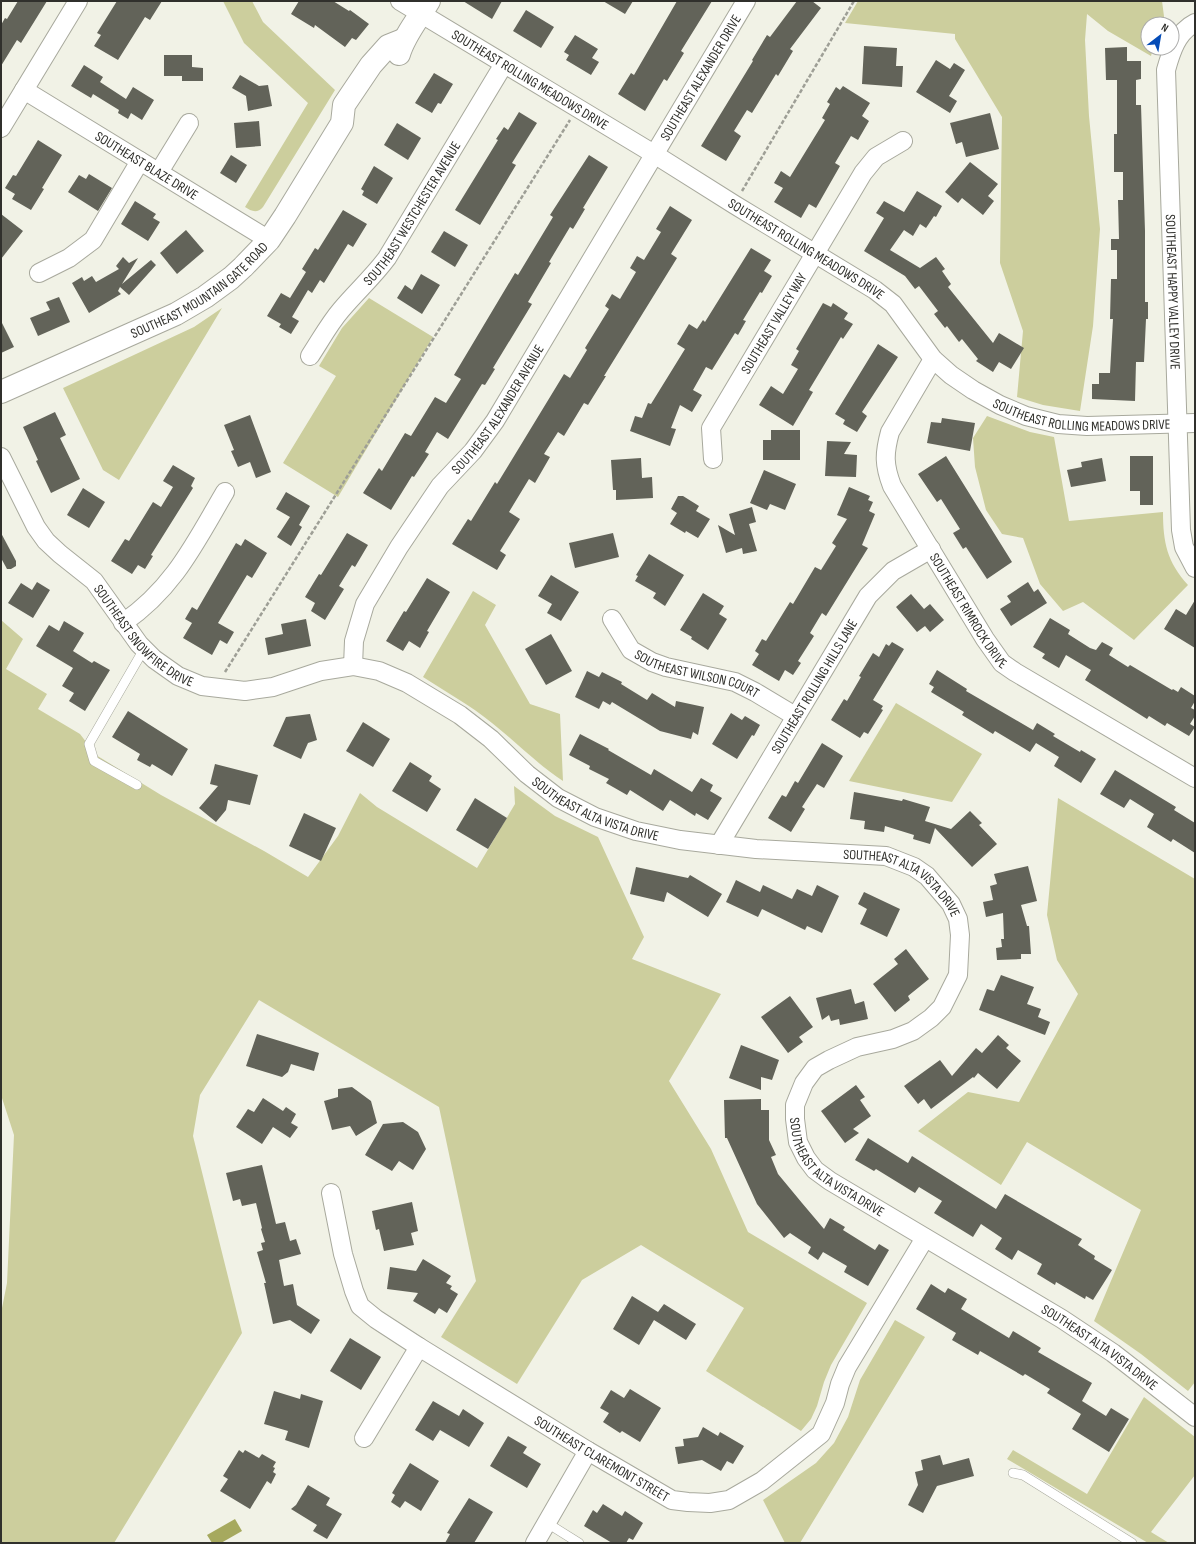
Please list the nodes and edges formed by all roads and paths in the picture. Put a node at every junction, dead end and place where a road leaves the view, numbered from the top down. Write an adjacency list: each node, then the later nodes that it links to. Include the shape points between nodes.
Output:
1 (78, 1): 8 (street)
2 (400, 1): 5 (street, SOUTHEAST ROLLING MEADOWS DRIVE)
3 (746, 1): 13 (street, SOUTHEAST ALEXANDER DRIVE)
4 (854, 1): 16 (path)
5 (425, 8): 7 (street, SOUTHEAST ROLLING MEADOWS DRIVE); 17 (street, SOUTHEAST MOUNTAIN GATE ROAD, via 403,40 388,46 371,65 344,105 342,123)
6 (1195, 23): 23 (street, SOUTHEAST HAPPY VALLEY DRIVE, via 1180,36 1171,51 1166,70)
7 (504, 64): 9 (street, SOUTHEAST ROLLING MEADOWS DRIVE); 20 (street, SOUTHEAST WESTCHESTER AVENUE, via 387,258 342,309)
8 (24, 90): 11 (street); 14 (street, SOUTHEAST BLAZE DRIVE)
9 (578, 108): 13 (street, SOUTHEAST ROLLING MEADOWS DRIVE); 33 (path)
10 (189, 123): 15 (street)
11 (1, 128)
12 (902, 141): 18 (street, SOUTHEAST VALLEY WAY, via 876,157 863,173)
13 (654, 154): 16 (street, SOUTHEAST ROLLING MEADOWS DRIVE); 32 (street, SOUTHEAST ALEXANDER AVENUE, via 495,421 473,451 440,486 365,604 354,641)
14 (140, 161): 15 (street, SOUTHEAST BLAZE DRIVE); 19 (street, via 93,240 68,258)
15 (159, 172): 17 (street, SOUTHEAST BLAZE DRIVE)
16 (735, 205): 18 (street, SOUTHEAST ROLLING MEADOWS DRIVE)
17 (269, 240): 22 (street, SOUTHEAST MOUNTAIN GATE ROAD, via 231,278 176,314)
18 (814, 253): 21 (street, SOUTHEAST ROLLING MEADOWS DRIVE, via 893,304); 25 (street, SOUTHEAST VALLEY WAY, via 711,428)
19 (39, 273)
20 (310, 356)
21 (933, 359): 23 (street, SOUTHEAST ROLLING MEADOWS DRIVE, via 973,390 1026,416 1058,424 1088,426); 27 (street, SOUTHEAST RIMROCK DRIVE, via 890,432 885,457 892,486)
22 (1, 392)
23 (1186, 424): 28 (street, SOUTHEAST HAPPY VALLEY DRIVE, via 1181,530 1184,547)
24 (1, 457): 30 (street, SOUTHEAST SNOWFIRE DRIVE, via 36,527 60,554 94,581)
25 (713, 459)
26 (225, 492): 30 (street, via 171,580 140,611)
27 (931, 549): 34 (street, SOUTHEAST ROLLING HILLS LANE, via 893,571 868,596); 35 (street, SOUTHEAST RIMROCK DRIVE, via 1002,663)
28 (1195, 568)
29 (612, 619): 34 (street, SOUTHEAST WILSON COURT, via 631,650 652,662 735,682)
30 (123, 623): 31 (street, SOUTHEAST SNOWFIRE DRIVE)
31 (144, 649): 33 (street, SOUTHEAST SNOWFIRE DRIVE, via 178,676 202,686); 36 (lane, via 89,744 94,761)
32 (353, 666): 33 (street, SOUTHEAST SNOWFIRE DRIVE, via 321,671 273,687 245,691); 37 (street, SOUTHEAST ALTA VISTA DRIVE, via 379,671 407,683 460,716 491,738 527,774 558,798 589,814 636,831)
33 (215, 688)
34 (795, 716): 37 (street, SOUTHEAST ROLLING HILLS LANE)
35 (1195, 778)
36 (137, 784)
37 (719, 845): 39 (street, SOUTHEAST ALTA VISTA DRIVE, via 886,856 914,867 928,876 951,904 958,919 960,935 958,975 942,1007 913,1031 893,1039 856,1047 816,1068 804,1083 795,1105 798,1142 815,1170 830,1182)
38 (331, 1193): 40 (street, SOUTHEAST CLAREMONT STREET, via 344,1254 360,1306)
39 (925, 1238): 41 (street, SOUTHEAST ALTA VISTA DRIVE, via 1113,1353); 43 (street, SOUTHEAST CLAREMONT STREET, via 847,1367 821,1434 762,1481 729,1500 710,1503 672,1500)
40 (419, 1347): 42 (street); 43 (street, SOUTHEAST CLAREMONT STREET)
41 (1195, 1417)
42 (364, 1438)
43 (588, 1451): 45 (street)
44 (1013, 1473): 48 (lane, via 1023,1475)
45 (547, 1524): 46 (street); 47 (lane)
46 (535, 1543)
47 (579, 1543)
48 (1132, 1543)

